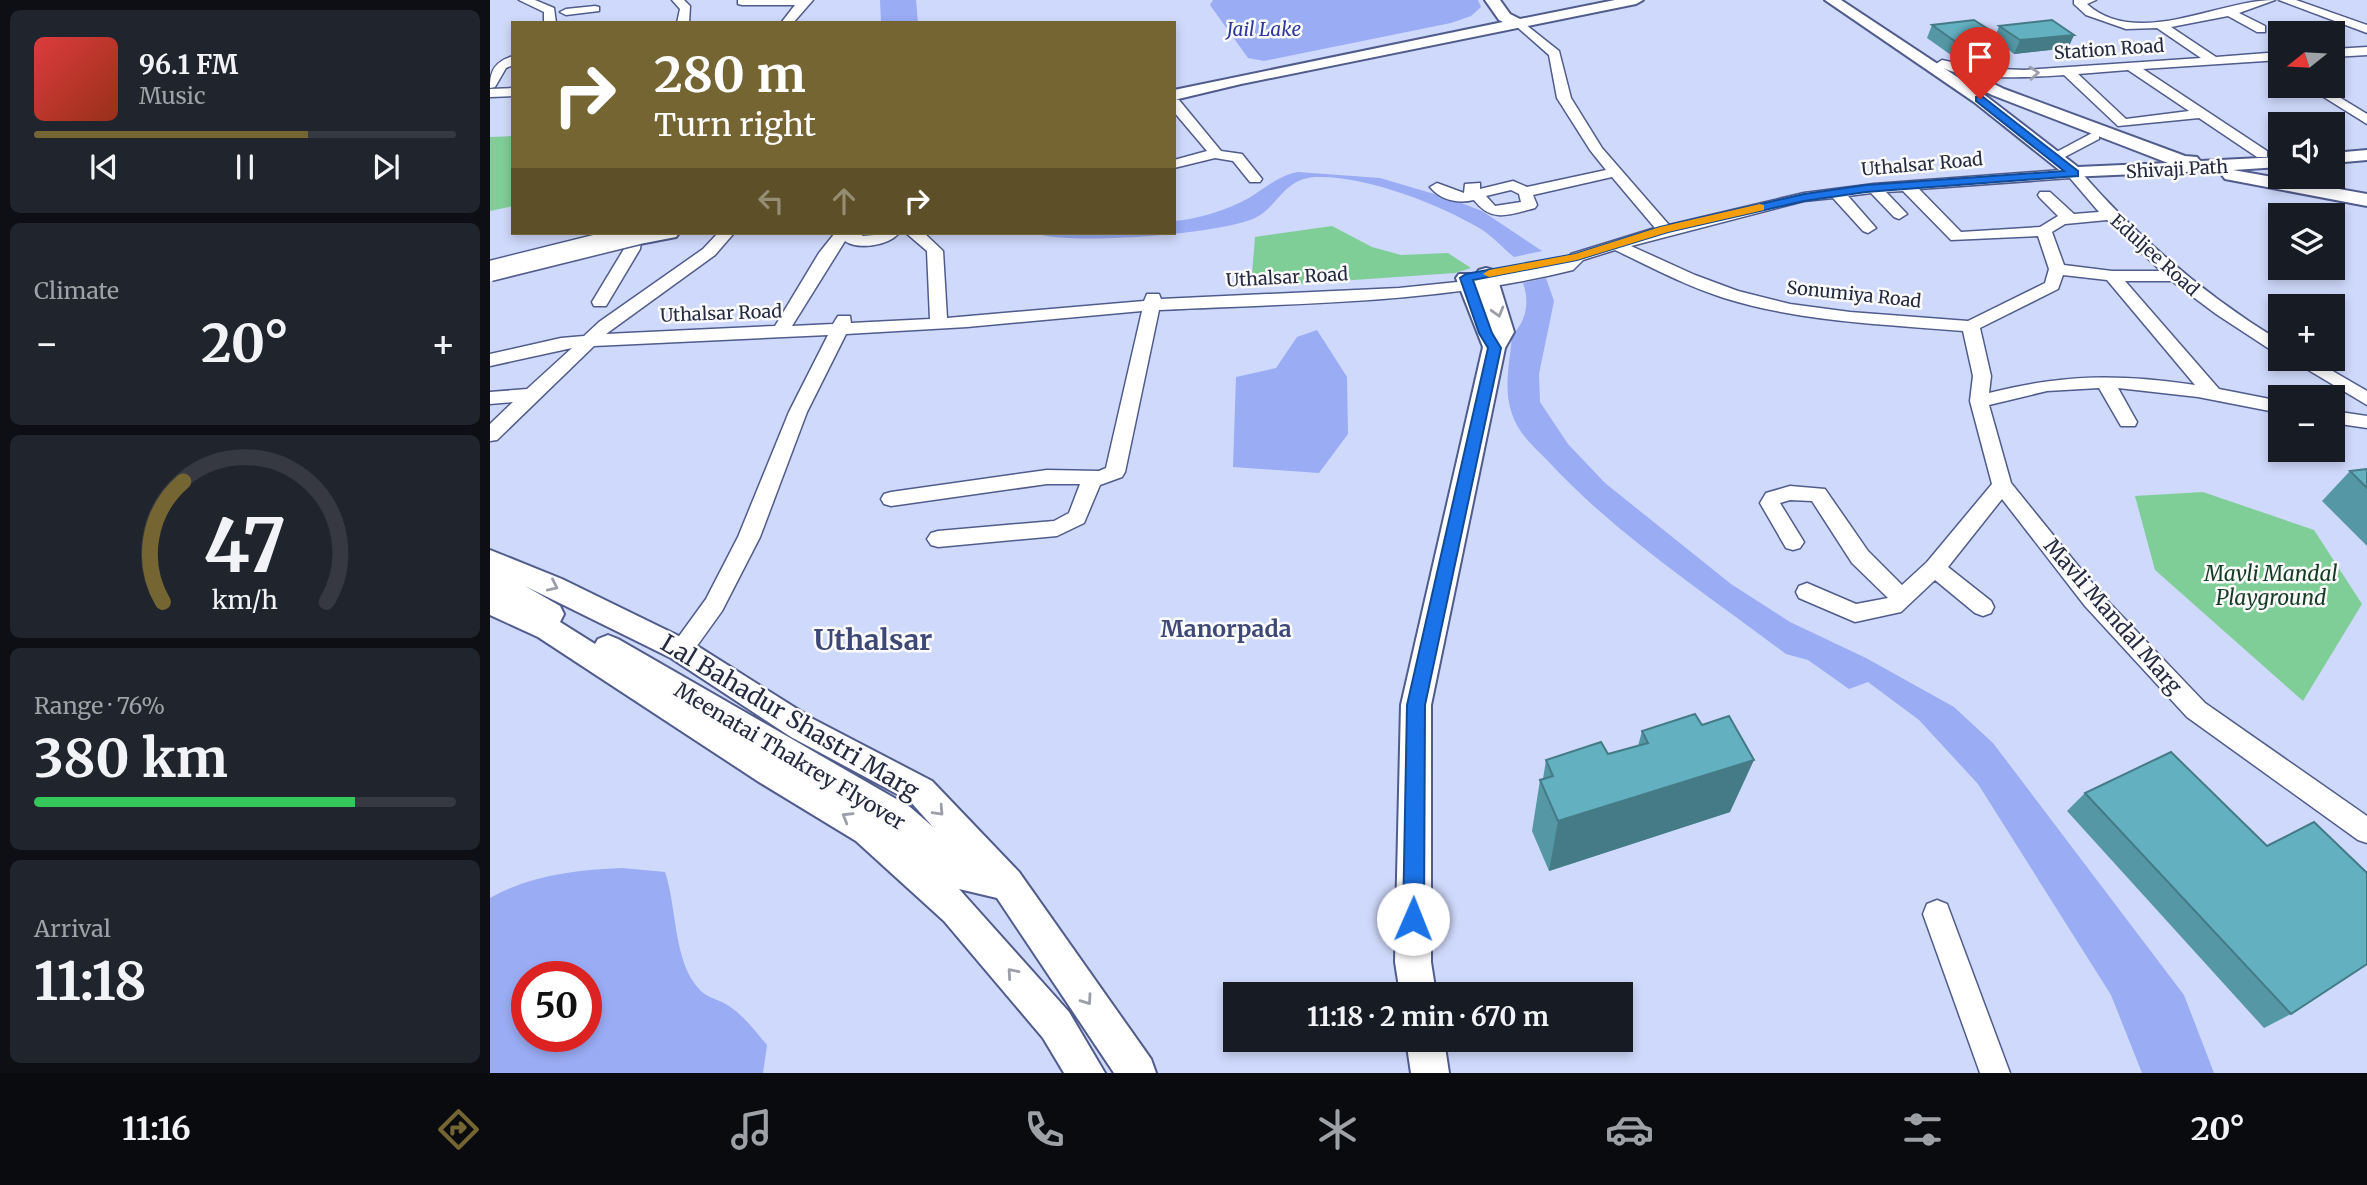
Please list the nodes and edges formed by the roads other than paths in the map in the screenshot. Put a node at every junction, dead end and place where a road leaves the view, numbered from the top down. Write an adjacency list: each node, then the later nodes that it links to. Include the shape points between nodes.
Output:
1 (525, 0): 20 (street, via 550,10)
2 (678, 0): 21 (street, via 686,8)
3 (1492, 0): 18 (main road)
4 (1507, 0): 19 (main road)
5 (1599, 0): 19 (main road)
6 (1636, 0): 19 (main road)
7 (1832, 0): 42 (main road)
8 (1847, 0): 32 (main road)
9 (2090, 0): 23 (street, via 2078,2 2090,13 2130,27)
10 (2269, 0): 17 (street)
11 (2285, 0): 14 (street)
12 (806, 1): 13 (street); 22 (street)
13 (742, 2)
14 (2301, 3): 25 (street)
15 (595, 9): 16 (street)
16 (566, 12)
17 (2229, 12): 23 (street); 24 (street)
18 (1504, 17): 19 (main road); 31 (main road)
19 (1521, 19): 40 (main road); 60 (street, via 1555,54 1564,99)
20 (550, 21)
21 (683, 21)
22 (789, 21)
23 (2160, 25): 30 (street)
24 (2260, 29)
25 (2367, 29)
26 (2367, 51): 27 (street)
27 (2345, 52)
28 (509, 55): 35 (street)
29 (2266, 57): 30 (street, Station Road)
30 (2211, 59): 33 (street, Station Road)
31 (1281, 61): 36 (main road); 37 (main road)
32 (1942, 64): 34 (street, Station Road, one-way to 34, via 1978,72); 50 (main road, via 1998,92)
33 (2128, 65): 34 (street, Station Road); 44 (street)
34 (2066, 70): 46 (street)
35 (492, 77)
36 (1176, 82)
37 (1176, 88)
38 (490, 93): 39 (street)
39 (511, 93)
40 (1176, 95)
41 (2331, 98): 45 (street)
42 (1980, 99): 47 (main road); 55 (main road)
43 (1176, 105): 52 (street)
44 (2202, 114): 46 (street); 53 (street)
45 (2367, 120)
46 (2123, 123): 50 (street)
47 (2094, 136): 55 (street); 59 (main road, via 2144,155)
48 (2367, 146): 49 (main road)
49 (2345, 148)
50 (2151, 150): 59 (main road)
51 (2268, 153): 53 (main road)
52 (1213, 154): 58 (street); 62 (street, via 1237,157)
53 (2262, 154): 59 (main road)
54 (2367, 155): 56 (main road)
55 (2054, 157): 61 (main road)
56 (2345, 157)
57 (2268, 162): 59 (main road, Shivaji Path)
58 (1176, 163)
59 (2190, 165): 61 (main road, Shivaji Path); 70 (main road)
60 (1615, 172): 65 (street); 75 (street)
61 (2074, 173): 63 (street, Uthalsar Road); 72 (street, Eduljee Road)
62 (1255, 179)
63 (1907, 186): 66 (street, Uthalsar Road); 76 (street, via 1957,237)
64 (1437, 187): 65 (street, via 1464,198 1474,195 1467,185 1514,180)
65 (1549, 187): 67 (street)
66 (1874, 188): 68 (street, Uthalsar Road); 71 (street)
67 (1525, 192)
68 (1837, 193): 74 (street); 75 (street, Uthalsar Road)
69 (2045, 195): 73 (street)
70 (2367, 200)
71 (1899, 214)
72 (2111, 215): 73 (street); 87 (street, Eduljee Road)
73 (2069, 218): 76 (street)
74 (1868, 228)
75 (1665, 230): 83 (street, Uthalsar Road)
76 (2044, 231): 84 (street)
77 (629, 235): 85 (main road)
78 (633, 235): 90 (street, via 632,249)
79 (724, 235): 93 (street, via 709,252)
80 (848, 235): 81 (street, via 856,241); 94 (street, via 827,253)
81 (888, 235)
82 (916, 235): 91 (street, via 934,249 937,259)
83 (1619, 246): 88 (street, Uthalsar Road, via 1577,257 1567,267); 95 (street, Sonumiya Road, via 1735,296 1810,312)
84 (2057, 269): 86 (street); 95 (street, via 2052,286)
85 (490, 272)
86 (2112, 276): 87 (street); 103 (street)
87 (2173, 276): 96 (street, Eduljee Road)
88 (1478, 280): 89 (street, Uthalsar Road); 131 (main road, via 1494,348 1416,705)
89 (1152, 301): 91 (street, Uthalsar Road); 113 (street, via 1115,472)
90 (600, 302)
91 (939, 319): 92 (street, Uthalsar Road)
92 (842, 325): 94 (street, Uthalsar Road); 125 (street, via 798,412 748,537 714,605)
93 (606, 326): 94 (street); 97 (street); 98 (street)
94 (784, 326): 97 (street, Uthalsar Road)
95 (1971, 326): 107 (street, Mavli Mandal Marg, via 1982,376)
96 (2268, 341)
97 (591, 342): 98 (street, Uthalsar Road); 104 (street)
98 (531, 345): 99 (street); 100 (street, Uthalsar Road)
99 (490, 352)
100 (490, 360)
101 (2319, 371): 106 (street)
102 (2106, 384): 103 (street); 107 (street, via 2059,384); 110 (street)
103 (2213, 394): 108 (street)
104 (534, 395): 105 (street); 112 (street)
105 (490, 398)
106 (2367, 399)
107 (1979, 401): 114 (street, Mavli Mandal Marg)
108 (2268, 405)
109 (2345, 419): 111 (street)
110 (2128, 422)
111 (2367, 422)
112 (490, 435)
113 (1093, 477): 115 (street, via 1047,477); 116 (street, via 1077,518 1067,525)
114 (2002, 485): 119 (street); 126 (street, Mavli Mandal Marg, via 2093,600 2196,710)
115 (891, 499)
116 (938, 539)
117 (1793, 542): 122 (street, via 1770,503 1790,493 1818,494 1860,557)
118 (490, 560): 125 (main road, Lal Bahadur Shastri Marg, one-way to 125)
119 (1935, 568): 122 (street); 124 (street)
120 (490, 579): 127 (main road, Meenatai Thakrey Flyover, via 898,818)
121 (1807, 592): 122 (street, via 1855,613 1893,606)
122 (1902, 597)
123 (490, 603): 130 (main road, one-way to 123, via 868,830 548,629)
124 (1983, 607)
125 (681, 650): 128 (main road, Lal Bahadur Shastri Marg, one-way to 128, via 802,728 920,791)
126 (2367, 831)
127 (963, 874): 128 (main road, Meenatai Thakrey Flyover); 130 (main road)
128 (1007, 884): 134 (main road, Lal Bahadur Shastri Marg, one-way to 134)
129 (1937, 914): 136 (street)
130 (970, 925): 133 (main road, one-way to 130, via 1056,1025)
131 (1416, 982)
132 (1427, 1052): 135 (main road)
133 (1086, 1073)
134 (1137, 1073)
135 (1430, 1073)
136 (1995, 1073)

